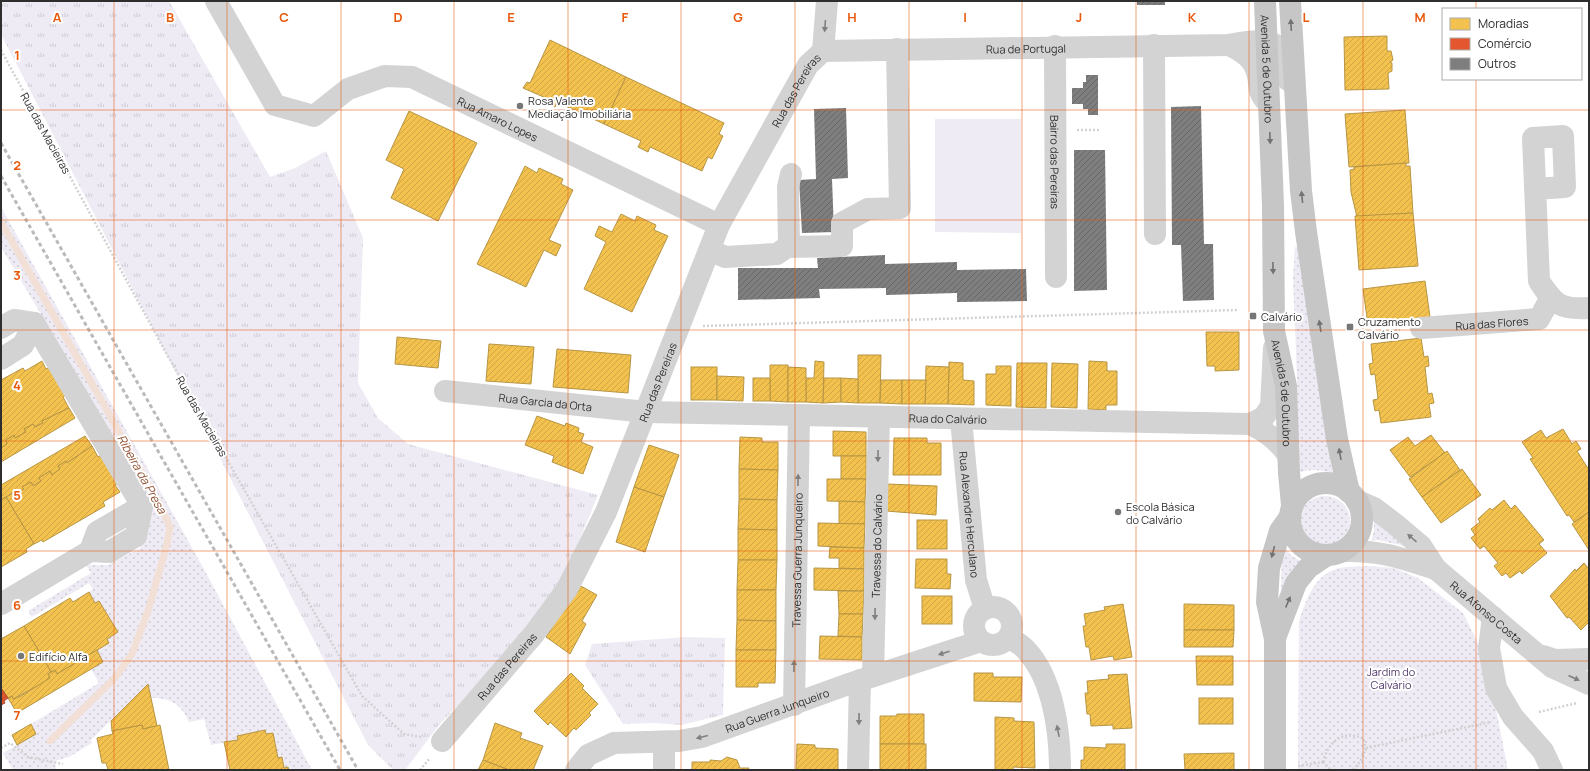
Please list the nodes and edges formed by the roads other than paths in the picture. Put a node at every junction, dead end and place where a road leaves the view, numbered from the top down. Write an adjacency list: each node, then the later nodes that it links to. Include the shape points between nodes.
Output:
1 (216, 1): 15 (street, Rua Amaro Lopes, via 275,105 314,116 348,89 385,76 412,77)
2 (827, 1): 10 (street, Rua das Pereiras, one-way to 10)
3 (1290, 1): 12 (main road, one-way to 3)
4 (1265, 4): 5 (main road, Avenida 5 de Outubro); 7 (street, via 1259,20 1249,32)
5 (1266, 42): 7 (street, Rua de Portugal); 11 (main road, Avenida 5 de Outubro); 12 (street, via 1278,46 1285,55 1289,109)
6 (1154, 45): 7 (street, Rua de Portugal); 8 (street, Rua de Portugal); 17 (street)
7 (1229, 45): 11 (street, Rua de Portugal, via 1242,50 1253,62 1260,94)
8 (1055, 46): 9 (street, Rua de Portugal); 21 (street, Bairro das Pereiras)
9 (897, 50): 10 (street, Rua de Portugal); 19 (street, via 900,208 868,209 842,223 842,246)
10 (823, 51): 15 (street, Rua das Pereiras, via 808,65)
11 (1268, 104): 18 (main road, Avenida 5 de Outubro, one-way to 18)
12 (1297, 120): 16 (main road, one-way to 12)
13 (791, 174): 19 (street, via 788,187)
14 (1535, 189): 22 (street, via 1539,280)
15 (719, 225): 20 (street, Rua das Pereiras)
16 (1306, 232): 18 (main road); 36 (main road, one-way to 16, via 1337,439)
17 (1155, 234)
18 (1273, 234): 27 (main road, Avenida 5 de Outubro, one-way to 27)
19 (789, 246): 20 (street, via 777,254 725,257)
20 (710, 250): 30 (street, Rua das Pereiras)
21 (1056, 277)
22 (1550, 299): 23 (street, via 1570,309); 26 (street, Rua das Flores, via 1538,319)
23 (1589, 308)
24 (34, 323): 25 (street, via 14,320); 28 (street, via 23,345); 40 (street, via 142,506 97,532 90,551)
25 (1, 328)
26 (1421, 328)
27 (1274, 331): 34 (street, via 1271,406 1264,417); 35 (main road, Avenida 5 de Outubro, via 1286,386)
28 (1, 359)
29 (445, 391): 30 (street, Rua Garcia da Orta)
30 (646, 412): 31 (street, Rua do Calvário); 51 (street, Rua das Pereiras, via 599,528 567,589 534,634)
31 (799, 416): 32 (street, Rua do Calvário); 50 (street, Travessa Guerra Junqueiro, one-way to 31)
32 (879, 417): 33 (street, Rua do Calvário); 48 (street, Travessa do Calvário, one-way to 48)
33 (961, 419): 34 (street, Rua do Calvário); 41 (street, Rua Alexandre Herculano, via 976,580)
34 (1250, 424): 35 (street, Rua do Calvário, via 1278,441)
35 (1288, 455): 37 (main road, Avenida 5 de Outubro)
36 (1353, 496): 37 (main road, via 1342,487 1331,483 1319,484 1299,495); 38 (main road, via 1362,515 1361,527 1357,538 1349,547); 39 (street, Rua Afonso Costa, one-way to 36, via 1421,546 1374,508)
37 (1291, 511): 38 (main road, via 1291,529 1296,540 1304,548 1315,554); 44 (main road, one-way to 44, via 1280,531 1269,568 1267,602)
38 (1335, 553): 39 (street, Rua Afonso Costa, via 1367,550 1391,554); 44 (main road, one-way to 38, via 1296,583 1308,568)
39 (1436, 569): 42 (street, Rua Afonso Costa)
40 (1, 604)
41 (984, 609): 43 (street, via 997,608 1008,614 1012,625); 45 (street, via 974,624)
42 (1493, 617): 46 (street, Rua Afonso Costa); 58 (street, via 1489,648 1496,688 1513,717 1543,751)
43 (1009, 637): 45 (street, via 993,645); 56 (street, one-way to 43, via 1060,743 1053,708 1040,668 1026,649)
44 (1275, 639): 57 (main road)
45 (981, 641): 48 (street, Rua Guerra Junqueiro, one-way to 48)
46 (1536, 654): 47 (street, Rua Afonso Costa, via 1555,660); 49 (street, Rua Afonso Costa, one-way to 49)
47 (1589, 660)
48 (866, 678): 50 (street, Rua Guerra Junqueiro); 55 (street, Travessa do Calvário, one-way to 55)
49 (1586, 693)
50 (794, 705): 52 (street, Rua Guerra Junqueiro, one-way to 52, via 702,737)
51 (442, 741)
52 (664, 742): 53 (street, Rua Guerra Junqueiro, via 614,743 588,755); 54 (street)
53 (576, 770)
54 (664, 770)
55 (858, 770)
56 (1060, 770)
57 (1275, 770)
58 (1552, 770)

